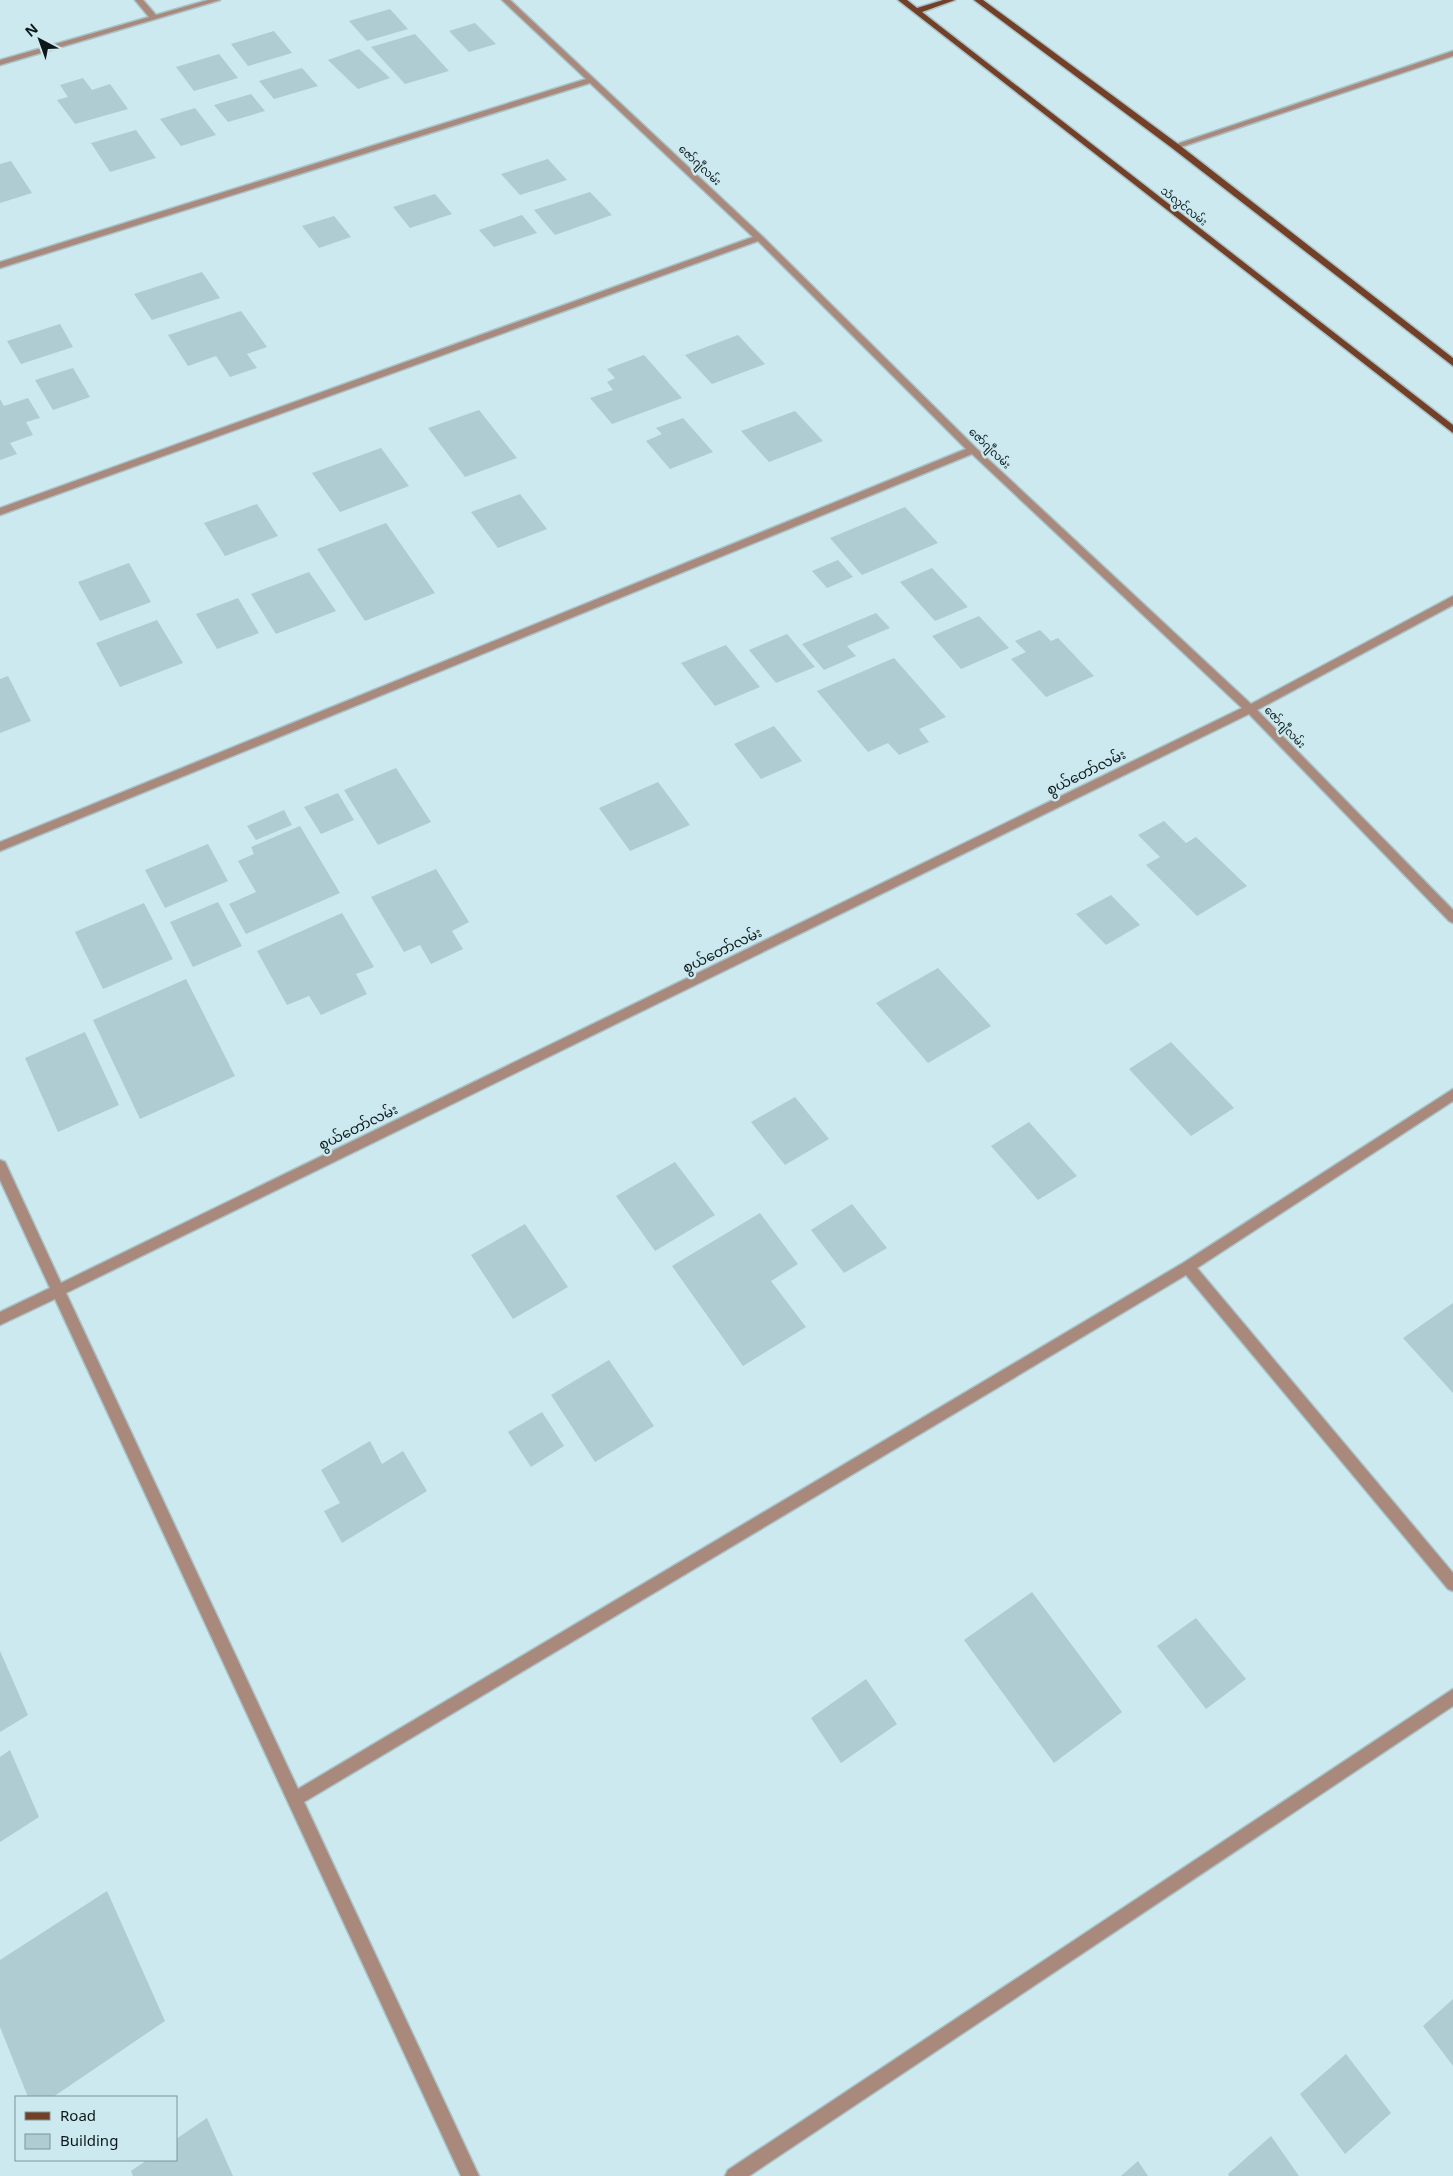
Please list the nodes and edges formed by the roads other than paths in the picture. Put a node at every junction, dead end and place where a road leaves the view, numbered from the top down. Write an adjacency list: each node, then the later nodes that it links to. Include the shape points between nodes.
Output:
1 (140, 0): 8 (street)
2 (216, 0): 8 (street)
3 (506, 0): 11 (street, ဇော်ဂျီလမ်း)
4 (902, 0): 7 (main road, သံလွင်လမ်း)
5 (951, 0): 7 (main road)
6 (978, 0): 12 (main road)
7 (916, 11): 16 (main road, သံလွင်လမ်း)
8 (154, 18): 10 (street)
9 (1453, 53): 12 (street)
10 (0, 63)
11 (592, 80): 13 (street, ဇော်ဂျီလမ်း); 14 (street)
12 (1175, 146): 15 (main road)
13 (759, 238): 17 (street, ဇော်ဂျီလမ်း); 18 (street)
14 (0, 265)
15 (1453, 363)
16 (1453, 430)
17 (973, 450): 20 (street, ဇော်ဂျီလမ်း); 21 (street)
18 (0, 512)
19 (1453, 600): 20 (street, စွယ်တော်လမ်း)
20 (1250, 709): 22 (street, ဇော်ဂျီလမ်း); 26 (street, စွယ်တော်လမ်း)
21 (0, 847)
22 (1453, 918)
23 (1453, 1094): 25 (street)
24 (0, 1166): 26 (street)
25 (1188, 1267): 28 (street); 30 (street)
26 (58, 1290): 27 (street, စွယ်တော်လမ်း); 30 (street)
27 (0, 1318)
28 (1453, 1584)
29 (1453, 1697): 32 (street)
30 (295, 1799): 31 (street)
31 (470, 2176)
32 (734, 2176)

